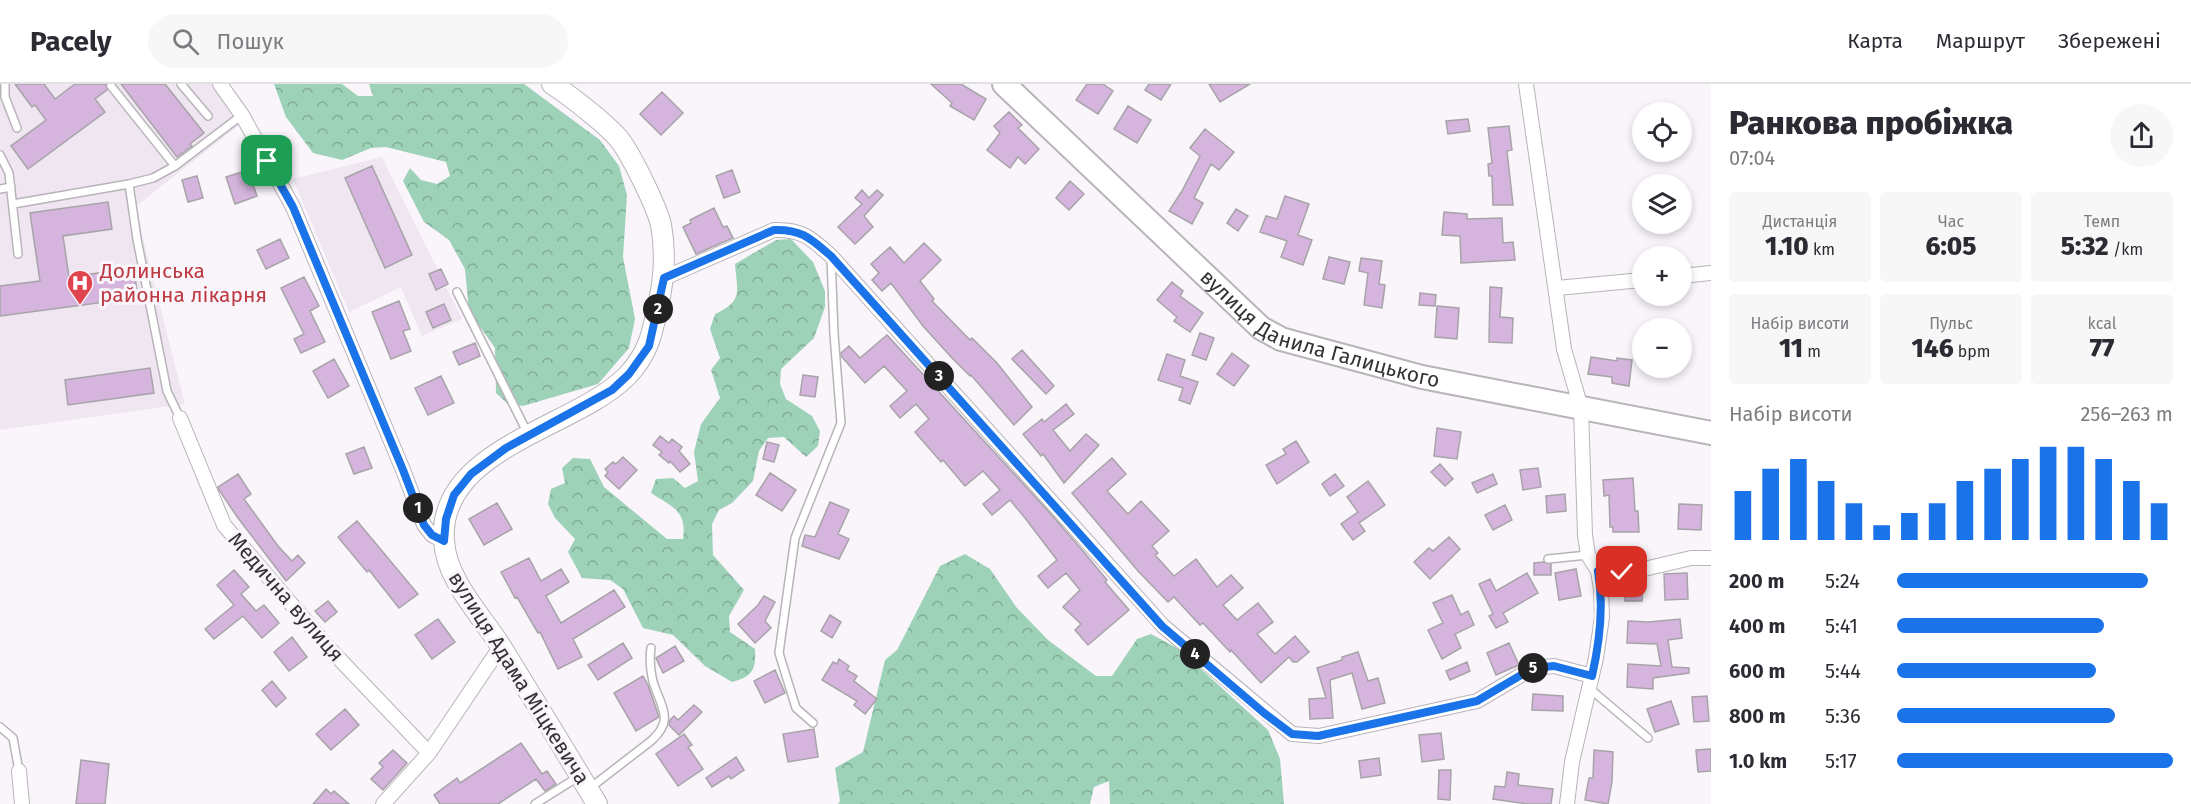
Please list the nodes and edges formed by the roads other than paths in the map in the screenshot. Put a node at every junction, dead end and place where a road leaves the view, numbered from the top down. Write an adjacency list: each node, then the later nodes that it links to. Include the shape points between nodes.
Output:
1 (5, 84): 10 (lane, via 5,97)
2 (182, 84): 9 (lane)
3 (220, 84): 8 (street)
4 (552, 84): 21 (street, вулиця Адама Міцкевича, via 621,141 661,224)
5 (1004, 84): 25 (main road, вулиця Данила Галицького, via 1260,328 1281,339 1422,377)
6 (1526, 84): 23 (street)
7 (111, 86): 12 (lane)
8 (242, 115): 12 (lane); 29 (street, via 293,207 424,525)
9 (208, 116)
10 (17, 128)
11 (0, 155): 14 (lane)
12 (175, 166): 13 (lane, via 153,178)
13 (129, 184): 16 (lane); 26 (lane, via 167,391)
14 (11, 187): 15 (lane); 16 (lane)
15 (0, 189)
16 (13, 204): 17 (lane)
17 (18, 254)
18 (831, 256): 21 (street, via 807,235 789,229 774,230); 36 (street, via 1162,626 1292,734 1318,736 1477,701 1533,668 1554,666); 37 (lane, via 841,423 795,538 779,653 796,708)
19 (1711, 273): 20 (street)
20 (1692, 275)
21 (664, 278): 28 (street, вулиця Адама Міцкевича, via 649,346 629,374 612,390)
22 (1632, 281): 23 (street)
23 (1557, 288): 25 (street, via 1564,350)
24 (457, 292): 28 (lane)
25 (1581, 408): 27 (main road, вулиця Данила Галицького); 30 (street)
26 (180, 418): 40 (street, Медична вулиця, via 224,525 327,646)
27 (1711, 433)
28 (529, 435): 29 (street, вулиця Адама Міцкевича, via 471,474 454,495)
29 (444, 541): 34 (street, вулиця Адама Міцкевича, via 450,571)
30 (1588, 555): 32 (lane); 33 (street)
31 (1711, 558): 33 (street, via 1691,558 1640,570)
32 (1548, 559)
33 (1598, 571): 36 (street, via 1602,616)
34 (501, 646): 40 (street); 42 (street, вулиця Адама Міцкевича)
35 (651, 648): 42 (lane, via 655,688 665,711 663,726 651,741)
36 (1591, 682): 39 (lane); 46 (street, via 1572,762)
37 (813, 723)
38 (0, 727): 41 (lane, via 13,738)
39 (1648, 738)
40 (429, 753): 44 (street)
41 (18, 771): 43 (street)
42 (588, 790): 45 (lane)
43 (22, 804)
44 (383, 804)
45 (535, 804)
46 (1567, 804)

